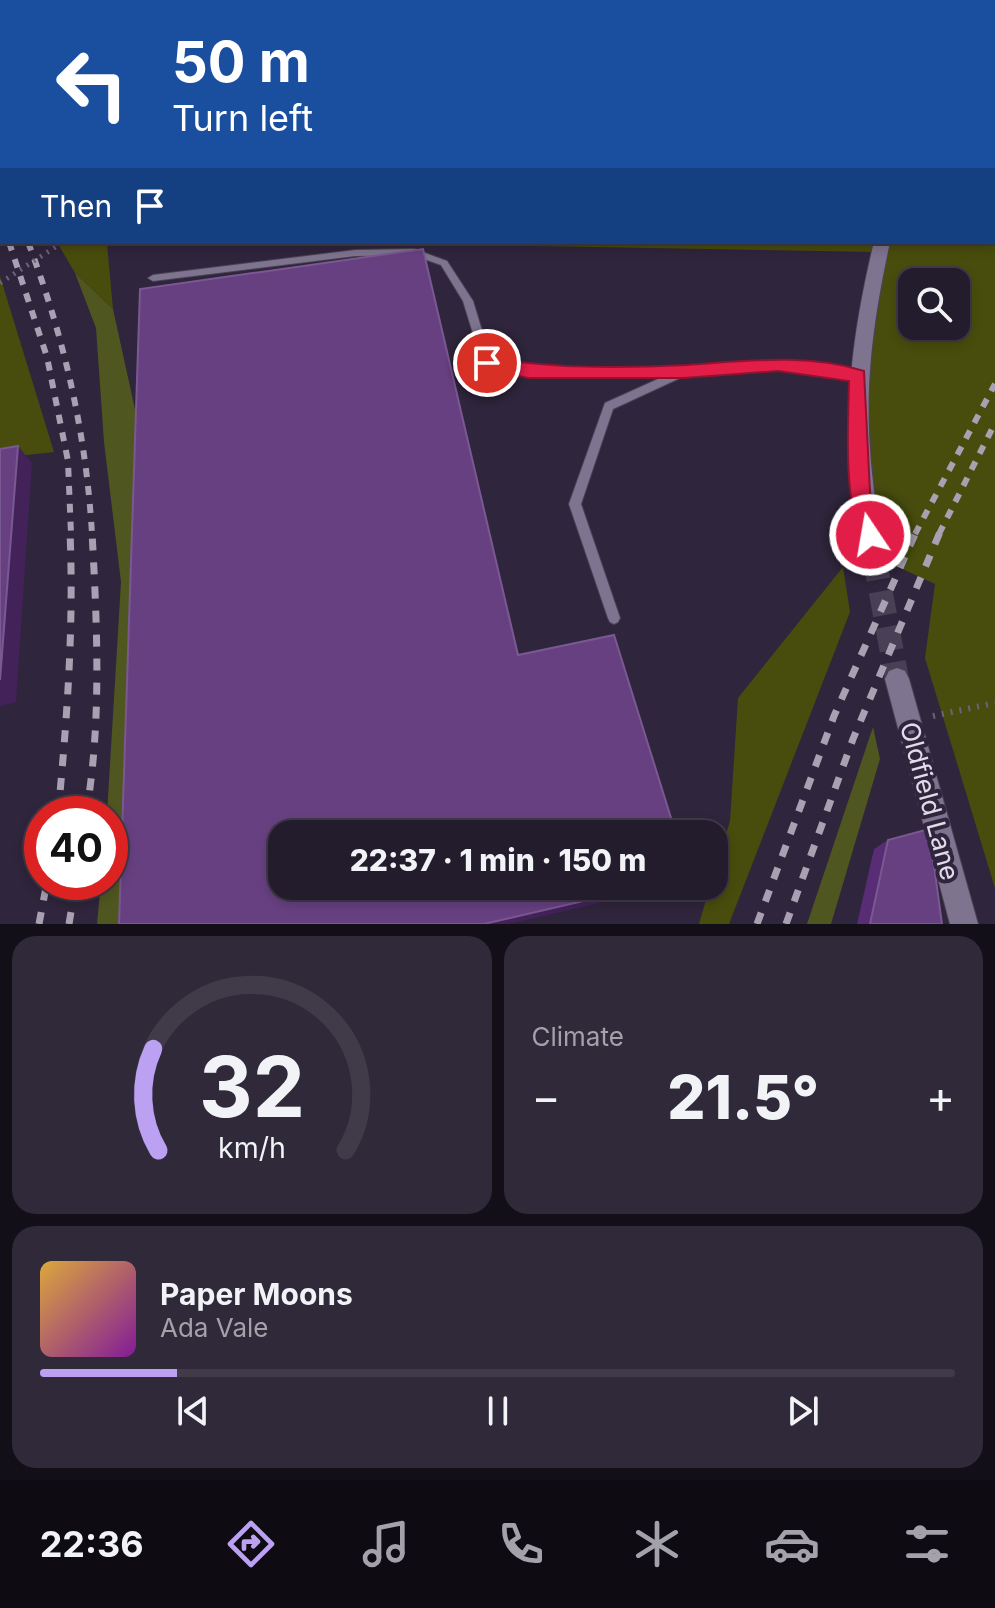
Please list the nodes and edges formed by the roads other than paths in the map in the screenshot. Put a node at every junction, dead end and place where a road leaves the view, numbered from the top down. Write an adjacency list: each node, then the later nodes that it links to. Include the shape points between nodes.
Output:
1 (882, 244): 4 (street)
2 (153, 278): 3 (lane, via 355,253 414,252 444,263 468,301 487,363 528,371)
3 (684, 371): 4 (lane, via 778,365); 6 (lane, via 609,406 575,504)
4 (858, 376): 5 (street, via 861,492)
5 (874, 556)
6 (614, 618)
7 (897, 679): 8 (street, Oldfield Lane)
8 (964, 924)

